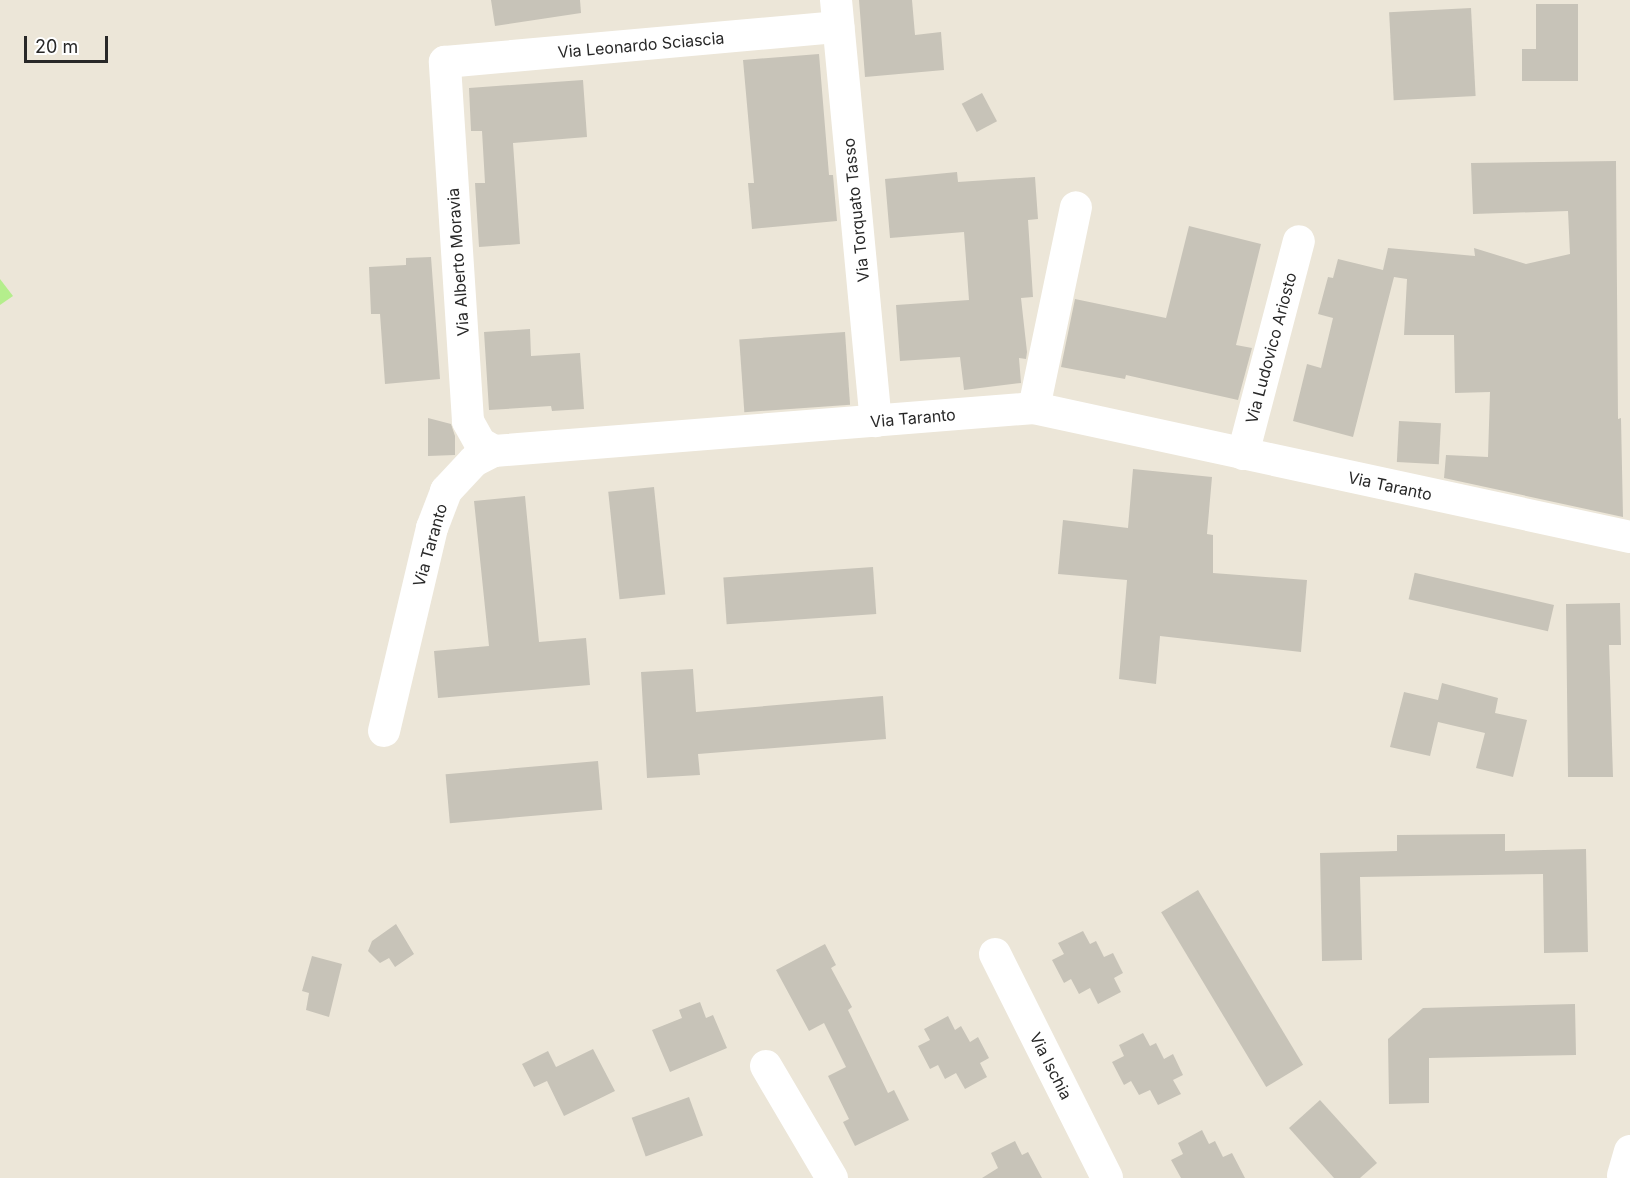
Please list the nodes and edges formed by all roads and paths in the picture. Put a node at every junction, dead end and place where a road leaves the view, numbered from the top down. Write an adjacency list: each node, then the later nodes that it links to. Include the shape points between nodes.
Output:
1 (837, 14): 2 (street, Via Leonardo Sciascia); 6 (street, Via Torquato Tasso)
2 (445, 62): 7 (street, Via Alberto Moravia, via 468,421 480,443)
3 (1076, 207): 5 (street)
4 (1299, 241): 8 (street, Via Ludovico Ariosto)
5 (1034, 408): 6 (street, Via Taranto); 8 (street, Via Taranto)
6 (876, 421): 7 (street, Via Taranto)
7 (494, 451): 10 (street, Via Taranto, via 474,461 446,491 432,528)
8 (1243, 454): 9 (street, Via Taranto)
9 (1630, 537)
10 (384, 731)
11 (995, 954): 14 (street, Via Ischia)
12 (766, 1066): 13 (street)
13 (832, 1178)
14 (1107, 1178)

